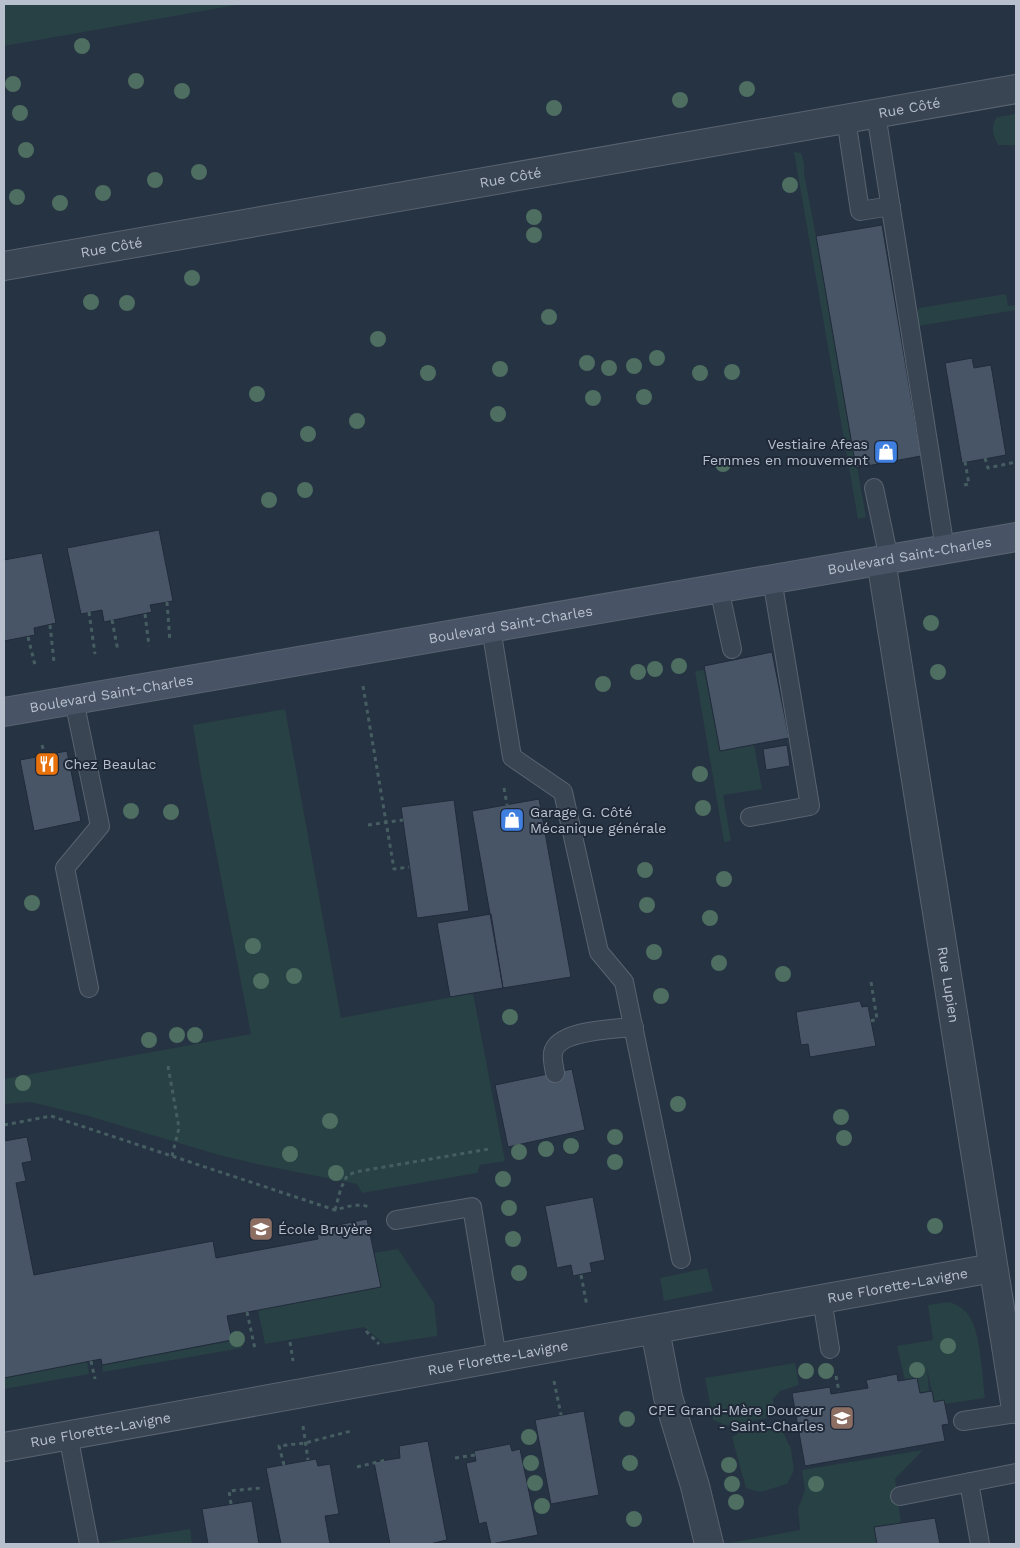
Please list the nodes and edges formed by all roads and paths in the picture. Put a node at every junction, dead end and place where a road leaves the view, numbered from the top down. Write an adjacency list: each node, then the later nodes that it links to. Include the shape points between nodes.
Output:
1 (1016, 89): 2 (street, Rue Côté)
2 (876, 114): 3 (street, Rue Côté); 4 (lane)
3 (846, 119): 4 (lane, via 860,211); 5 (street, Rue Côté)
4 (891, 206): 10 (lane)
5 (4, 266)
6 (986, 458): 7 (path, via 988,468)
7 (1016, 462)
8 (874, 488): 11 (lane)
9 (1016, 537): 10 (street, Boulevard Saint-Charles)
10 (946, 549): 11 (street, Boulevard Saint-Charles)
11 (885, 560): 12 (street, Boulevard Saint-Charles); 50 (street, Rue Lupien)
12 (772, 579): 13 (street, Boulevard Saint-Charles); 33 (lane, via 795,754 810,806)
13 (719, 588): 19 (street, Boulevard Saint-Charles); 23 (lane)
14 (166, 602): 21 (path)
15 (88, 612): 25 (path)
16 (145, 614): 22 (path)
17 (112, 620): 24 (path)
18 (50, 625): 26 (path)
19 (490, 628): 29 (street, Boulevard Saint-Charles); 41 (lane, via 512,757 563,792 599,952 624,982)
20 (28, 637): 27 (path)
21 (170, 642)
22 (150, 646)
23 (732, 649)
24 (118, 651)
25 (95, 654)
26 (54, 662)
27 (35, 665)
28 (363, 686): 35 (path)
29 (74, 700): 30 (street, Boulevard Saint-Charles); 39 (lane, via 100,826 65,868)
30 (4, 712)
31 (42, 745): 32 (path)
32 (45, 756)
33 (750, 817)
34 (402, 820): 35 (path)
35 (385, 823): 36 (path); 37 (path, via 394,869)
36 (368, 826)
37 (409, 867)
38 (871, 982): 40 (path, via 877,1019)
39 (89, 988)
40 (871, 1021)
41 (634, 1027): 43 (lane, via 568,1036 558,1042 553,1053); 49 (lane)
42 (168, 1066): 46 (path, via 179,1128)
43 (555, 1073)
44 (4, 1125): 46 (path, via 51,1116)
45 (489, 1149): 47 (path, via 355,1172 347,1176)
46 (172, 1156): 47 (path)
47 (334, 1210): 48 (path, via 365,1204)
48 (396, 1220): 56 (lane, via 472,1207)
49 (681, 1259)
50 (993, 1268): 51 (street, Rue Florette-Lavigne); 59 (street, Rue Lupien)
51 (822, 1299): 53 (street, Rue Florette-Lavigne); 55 (lane)
52 (247, 1312): 54 (path)
53 (655, 1330): 56 (street, Rue Florette-Lavigne); 75 (street, via 668,1397)
54 (255, 1349)
55 (830, 1349)
56 (497, 1358): 62 (street, Rue Florette-Lavigne)
57 (91, 1361): 58 (path)
58 (95, 1379)
59 (1016, 1411): 60 (lane)
60 (963, 1421)
61 (350, 1431): 67 (path, via 279,1446)
62 (68, 1435): 63 (street, Rue Florette-Lavigne); 74 (lane)
63 (4, 1447)
64 (475, 1455): 65 (path)
65 (455, 1458)
66 (386, 1460): 68 (path)
67 (284, 1465)
68 (357, 1467)
69 (1016, 1473): 70 (lane)
70 (969, 1482): 72 (lane); 76 (lane)
71 (261, 1488): 73 (path, via 229,1491)
72 (900, 1496)
73 (231, 1504)
74 (89, 1544)
75 (709, 1544)
76 (980, 1544)

